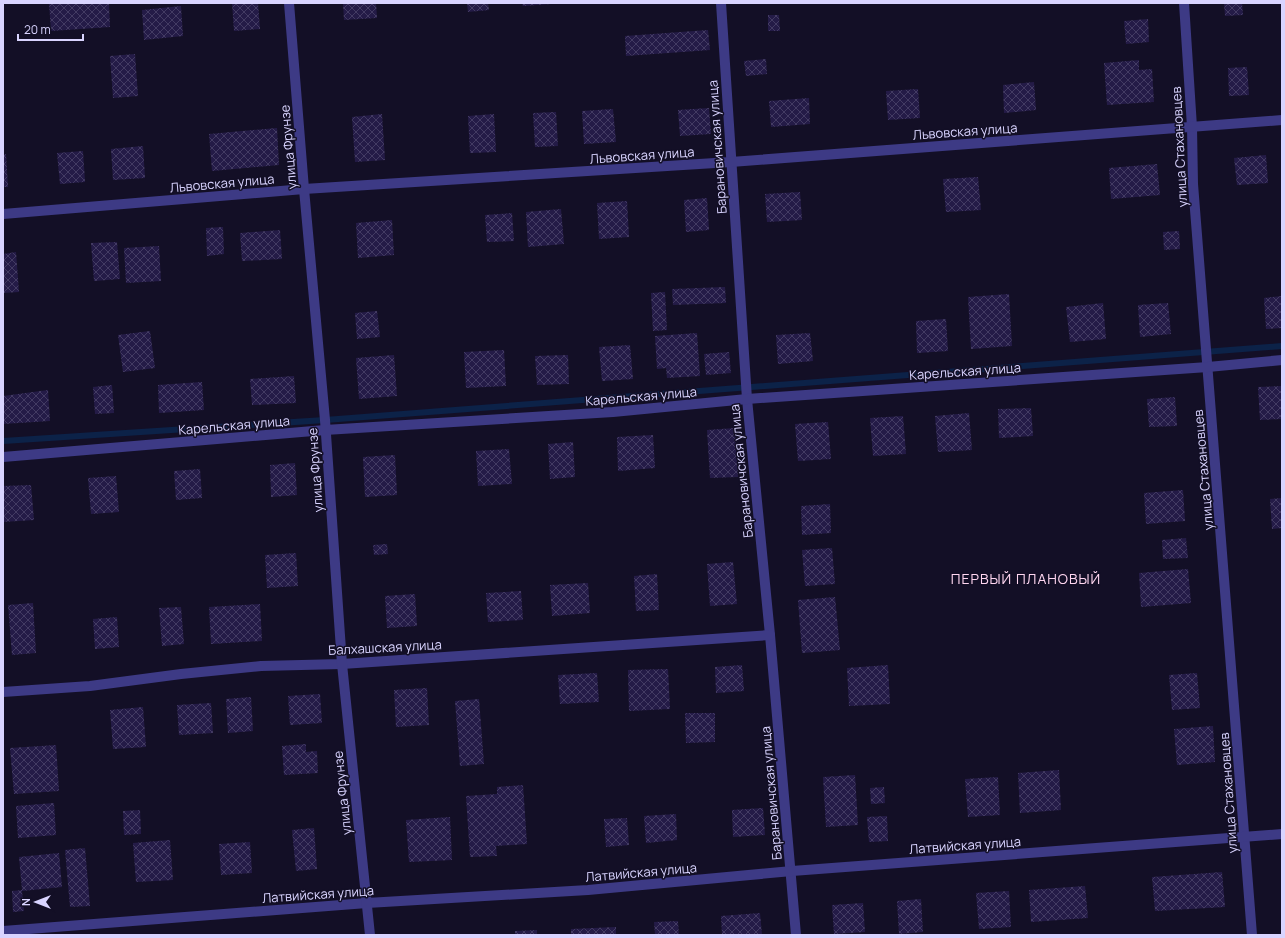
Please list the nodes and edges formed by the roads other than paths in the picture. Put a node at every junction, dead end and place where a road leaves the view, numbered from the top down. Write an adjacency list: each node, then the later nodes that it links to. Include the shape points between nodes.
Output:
1 (289, 3): 7 (street, улица Фрунзе)
2 (721, 3): 6 (street, Барановичская улица)
3 (1184, 3): 5 (street, улица Стахановцев)
4 (1282, 120): 5 (street, Львовская улица)
5 (1192, 127): 6 (street, Львовская улица); 10 (street, улица Стахановцев, via 1193,184)
6 (731, 162): 7 (street, Львовская улица); 11 (street, Барановичская улица)
7 (304, 189): 8 (street, Львовская улица); 12 (street, улица Фрунзе)
8 (3, 214)
9 (1282, 360): 10 (street, Карельская улица)
10 (1208, 367): 11 (street, Карельская улица); 18 (street, улица Стахановцев)
11 (747, 399): 12 (street, Карельская улица, via 613,412); 14 (street, Барановичская улица)
12 (325, 430): 13 (street, Карельская улица); 15 (street, улица Фрунзе)
13 (3, 457)
14 (770, 635): 15 (street, Балхашская улица); 19 (street, Барановичская улица)
15 (342, 664): 16 (street, Балхашская улица, via 261,666 90,686); 20 (street, улица Фрунзе)
16 (3, 692)
17 (1282, 834): 18 (street, Латвийская улица)
18 (1245, 836): 19 (street, Латвийская улица); 24 (street, улица Стахановцев)
19 (792, 871): 20 (street, Латвийская улица, via 588,890); 23 (street, Барановичская улица)
20 (367, 903): 21 (street, Латвийская улица); 22 (street, улица Фрунзе)
21 (3, 931)
22 (370, 935)
23 (796, 935)
24 (1252, 935)

